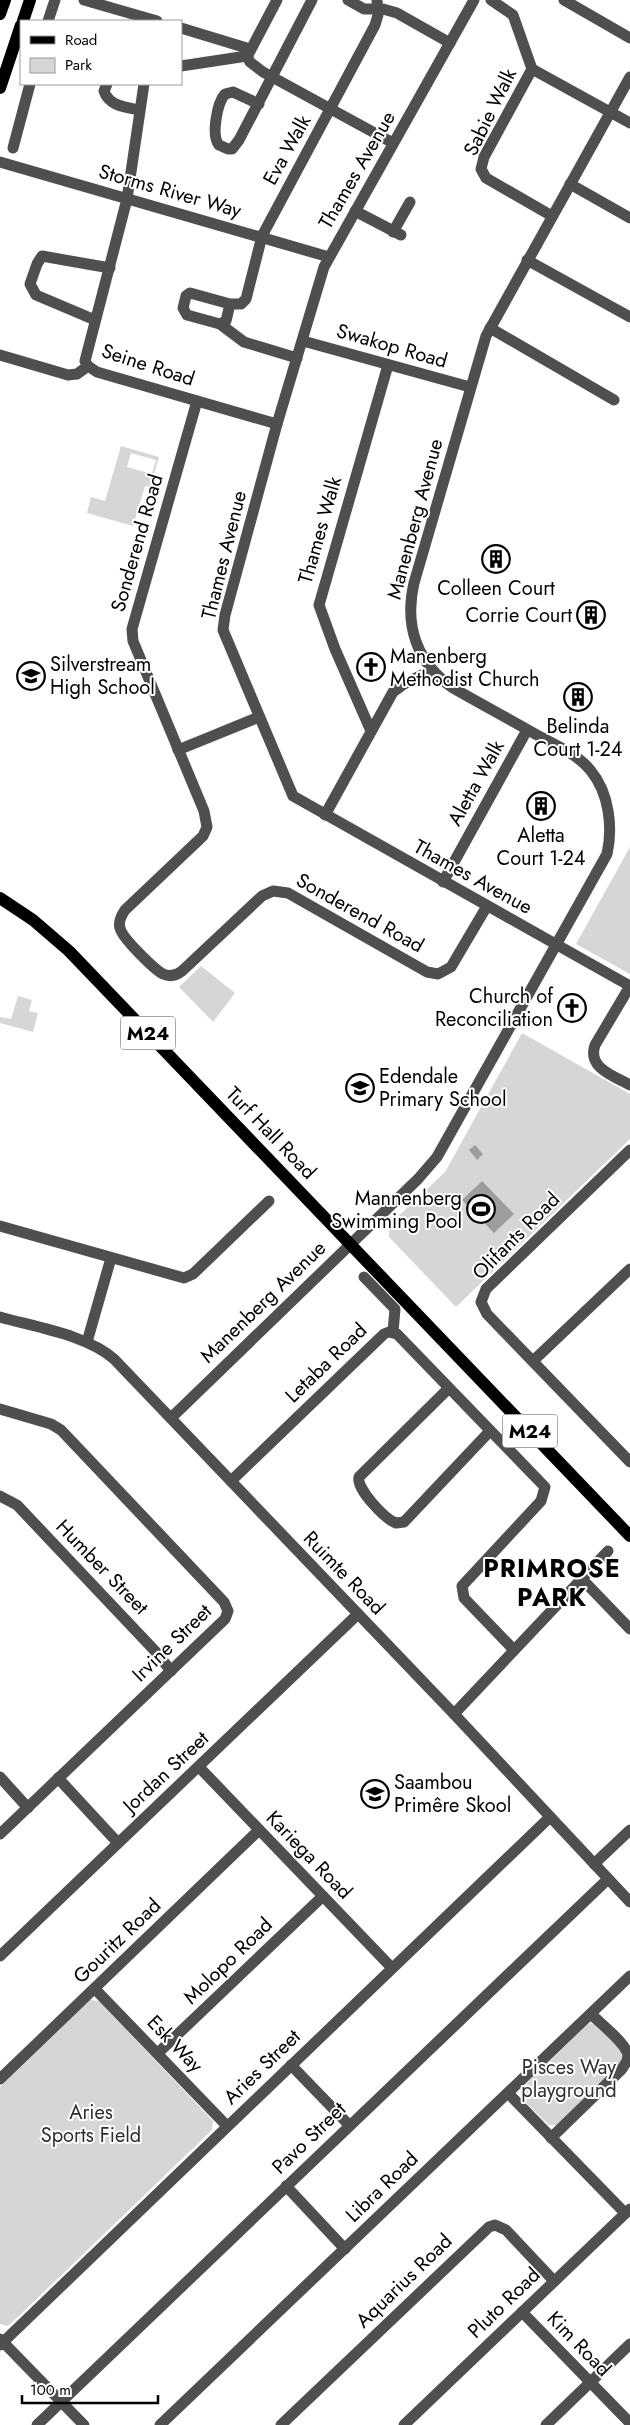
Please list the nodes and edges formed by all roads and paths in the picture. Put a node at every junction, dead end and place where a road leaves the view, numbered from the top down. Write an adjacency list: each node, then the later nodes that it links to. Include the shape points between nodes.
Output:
1 (5, 0): 12 (main road)
2 (30, 0): 13 (main road)
3 (55, 0): 14 (street)
4 (84, 0): 15 (street)
5 (277, 0): 20 (street)
6 (312, 0): 23 (street)
7 (348, 0): 11 (street, via 364,9)
8 (474, 0): 19 (street, Thames Avenue)
9 (491, 0): 22 (street, Sabie Walk, via 513,15)
10 (564, 0): 18 (street)
11 (378, 5): 19 (street); 30 (street, Eva Walk, via 375,25)
12 (0, 14)
13 (23, 20)
14 (48, 20)
15 (154, 20)
16 (182, 28): 20 (street)
17 (20, 29): 28 (main road)
18 (630, 38)
19 (450, 43): 34 (street, Thames Avenue)
20 (249, 53): 21 (street); 23 (street, via 256,67)
21 (182, 66)
22 (532, 69): 32 (street); 41 (street, Sabie Walk, via 484,157 481,169 486,178)
23 (272, 76): 29 (street); 30 (street)
24 (630, 77): 32 (street, Manenberg Avenue)
25 (30, 85): 35 (street)
26 (107, 85): 31 (street, via 104,91 108,100)
27 (144, 85): 31 (street, Seine Road)
28 (0, 88)
29 (259, 104): 29 (street, via 233,92 225,94 220,102 215,138 219,146 228,149 236,145)
30 (329, 108): 34 (street); 43 (street, Eva Walk, via 319,133)
31 (140, 110): 38 (street, Seine Road)
32 (610, 112): 33 (street); 37 (street, Manenberg Avenue)
33 (630, 123)
34 (393, 143): 40 (street, Thames Avenue)
35 (12, 148)
36 (0, 162): 38 (street, Storms River Way)
37 (570, 184): 41 (street, Manenberg Avenue); 42 (street)
38 (127, 199): 43 (street, Storms River Way); 46 (street, Seine Road)
39 (410, 202): 40 (street, via 397,233)
40 (355, 211): 44 (street, Thames Avenue)
41 (552, 216): 45 (street, Manenberg Avenue)
42 (630, 218)
43 (262, 236): 44 (street, Storms River Way); 47 (street, Eva Walk, via 246,299 241,304)
44 (329, 257): 52 (street, Thames Avenue)
45 (528, 260): 48 (street); 51 (street, Manenberg Avenue)
46 (110, 268): 49 (street, Seine Road); 49 (street, via 42,256 30,284 36,295)
47 (230, 304): 50 (street, via 226,321); 50 (street, via 196,294 186,296 183,308 187,315)
48 (630, 317)
49 (95, 320): 56 (street, Seine Road, via 85,355)
50 (220, 324): 54 (street, via 244,342)
51 (490, 328): 57 (street, Manenberg Avenue); 59 (street)
52 (303, 341): 54 (street, Thames Avenue); 55 (street, Swakop Road)
53 (0, 355): 56 (street, via 68,374 77,374)
54 (297, 358): 60 (street, Thames Avenue)
55 (388, 365): 57 (street, Swakop Road); 64 (street, Thames Walk, via 319,605)
56 (88, 366): 58 (street, Seine Road, via 97,372)
57 (470, 387): 61 (street, Manenberg Avenue, via 411,595 410,618 414,640)
58 (197, 400): 60 (street, Seine Road); 65 (street, Sonderend Road, via 132,629 133,641)
59 (614, 400)
60 (277, 424): 62 (street, Thames Avenue, via 223,623 224,636)
61 (432, 670): 63 (street, Manenberg Avenue, via 453,688); 64 (street, via 394,692)
62 (259, 717): 65 (street); 66 (street, Thames Avenue, via 289,792)
63 (528, 730): 67 (street, Aletta Walk); 70 (street, Manenberg Avenue, via 587,766 602,791 610,821 610,840 604,862)
64 (371, 731): 66 (street)
65 (178, 750): 69 (street, Sonderend Road, via 207,820 206,832 125,910 119,922 125,937 164,974 174,975 182,971 262,896 273,891 288,893 427,972 438,974 451,967)
66 (325, 815): 67 (street, Thames Avenue)
67 (443, 882): 69 (street, Thames Avenue)
68 (0, 898): 76 (main road, Turf Hall Road / M24, via 33,920 69,951)
69 (487, 906): 70 (street, Thames Avenue)
70 (557, 945): 71 (street, Thames Avenue); 76 (street, Manenberg Avenue, via 443,1148 418,1179)
71 (630, 986): 72 (street, via 592,1053 598,1066)
72 (630, 1085)
73 (630, 1150): 83 (street, Olifants Road, via 482,1296 480,1302 487,1314)
74 (270, 1201): 77 (street, via 189,1277)
75 (0, 1226): 77 (street)
76 (350, 1243): 86 (street, Manenberg Avenue); 91 (main road, Turf Hall Road / M24)
77 (111, 1258): 82 (street)
78 (630, 1268): 83 (street)
79 (364, 1277): 81 (street, via 395,1310)
80 (0, 1317): 82 (street, Ruimte Road)
81 (393, 1332): 84 (street, Letaba Road); 89 (street, Letaba Road, via 384,1334)
82 (87, 1342): 86 (street, Ruimte Road, via 108,1354)
83 (533, 1361): 88 (street, Olifants Road)
84 (449, 1388): 87 (street, Letaba Road); 87 (street, via 358,1477 360,1488 387,1518 396,1523 404,1522)
85 (0, 1409): 97 (street, Irvine Street, via 52,1424 61,1430 228,1606 225,1619)
86 (171, 1418): 89 (street, Ruimte Road)
87 (490, 1431): 96 (street, Letaba Road, via 545,1487 541,1501 462,1586 464,1598)
88 (630, 1462)
89 (231, 1481): 94 (street, Ruimte Road)
90 (0, 1496): 97 (street, Humber Street, via 17,1505)
91 (630, 1536)
92 (608, 1551): 93 (street)
93 (582, 1579): 95 (street); 96 (street)
94 (358, 1614): 98 (street, Ruimte Road); 99 (street, Jordan Street)
95 (630, 1629)
96 (514, 1650): 98 (street)
97 (171, 1670): 101 (street, Irvine Street)
98 (454, 1714): 103 (street, Ruimte Road)
99 (199, 1767): 104 (street, Kariega Road); 107 (street, Jordan Street)
100 (0, 1777): 102 (street)
101 (58, 1778): 102 (street, Irvine Street); 107 (street)
102 (28, 1808): 106 (street, Irvine Street)
103 (550, 1817): 108 (street, Ruimte Road); 113 (street, Aries Street)
104 (259, 1830): 110 (street, Kariega Road); 115 (street, Gouritz Road)
105 (630, 1830): 108 (street)
106 (0, 1834)
107 (118, 1843): 112 (street, Jordan Street)
108 (594, 1864): 109 (street, Ruimte Road)
109 (608, 1879): 111 (street, Ruimte Road); 121 (street, Pavo Street)
110 (323, 1896): 113 (street, Kariega Road); 117 (street, Molopo Road)
111 (630, 1902)
112 (0, 1956)
113 (392, 1968): 118 (street, Aries Street)
114 (630, 1976): 116 (street, Libra Road)
115 (95, 1989): 117 (street, Esk Way); 119 (street, Gouritz Road)
116 (591, 2014): 120 (street, Libra Road); 123 (street, via 624,2047 627,2060 622,2070)
117 (158, 2053): 122 (street, Esk Way)
118 (291, 2065): 121 (street); 122 (street, Aries Street)
119 (0, 2079)
120 (508, 2093): 123 (street); 126 (street, Libra Road)
121 (349, 2124): 124 (street, Pavo Street)
122 (227, 2126): 129 (street, Aries Street)
123 (552, 2138): 125 (street)
124 (286, 2186): 126 (street); 132 (street, Pavo Street)
125 (628, 2211): 127 (street, Pluto Road)
126 (345, 2249): 136 (street, Libra Road)
127 (554, 2281): 128 (street, Pluto Road); 137 (street, Aquarius Road, via 506,2230 495,2225 489,2227)
128 (522, 2312): 131 (street, Kim Road); 138 (street, Pluto Road)
129 (1, 2342): 132 (street)
130 (630, 2344): 131 (street)
131 (590, 2382): 133 (street, Kim Road); 139 (street)
132 (61, 2401): 134 (street, Pavo Street); 135 (street)
133 (630, 2424)
134 (37, 2425)
135 (84, 2425)
136 (160, 2425)
137 (281, 2425)
138 (404, 2425)
139 (546, 2425)

